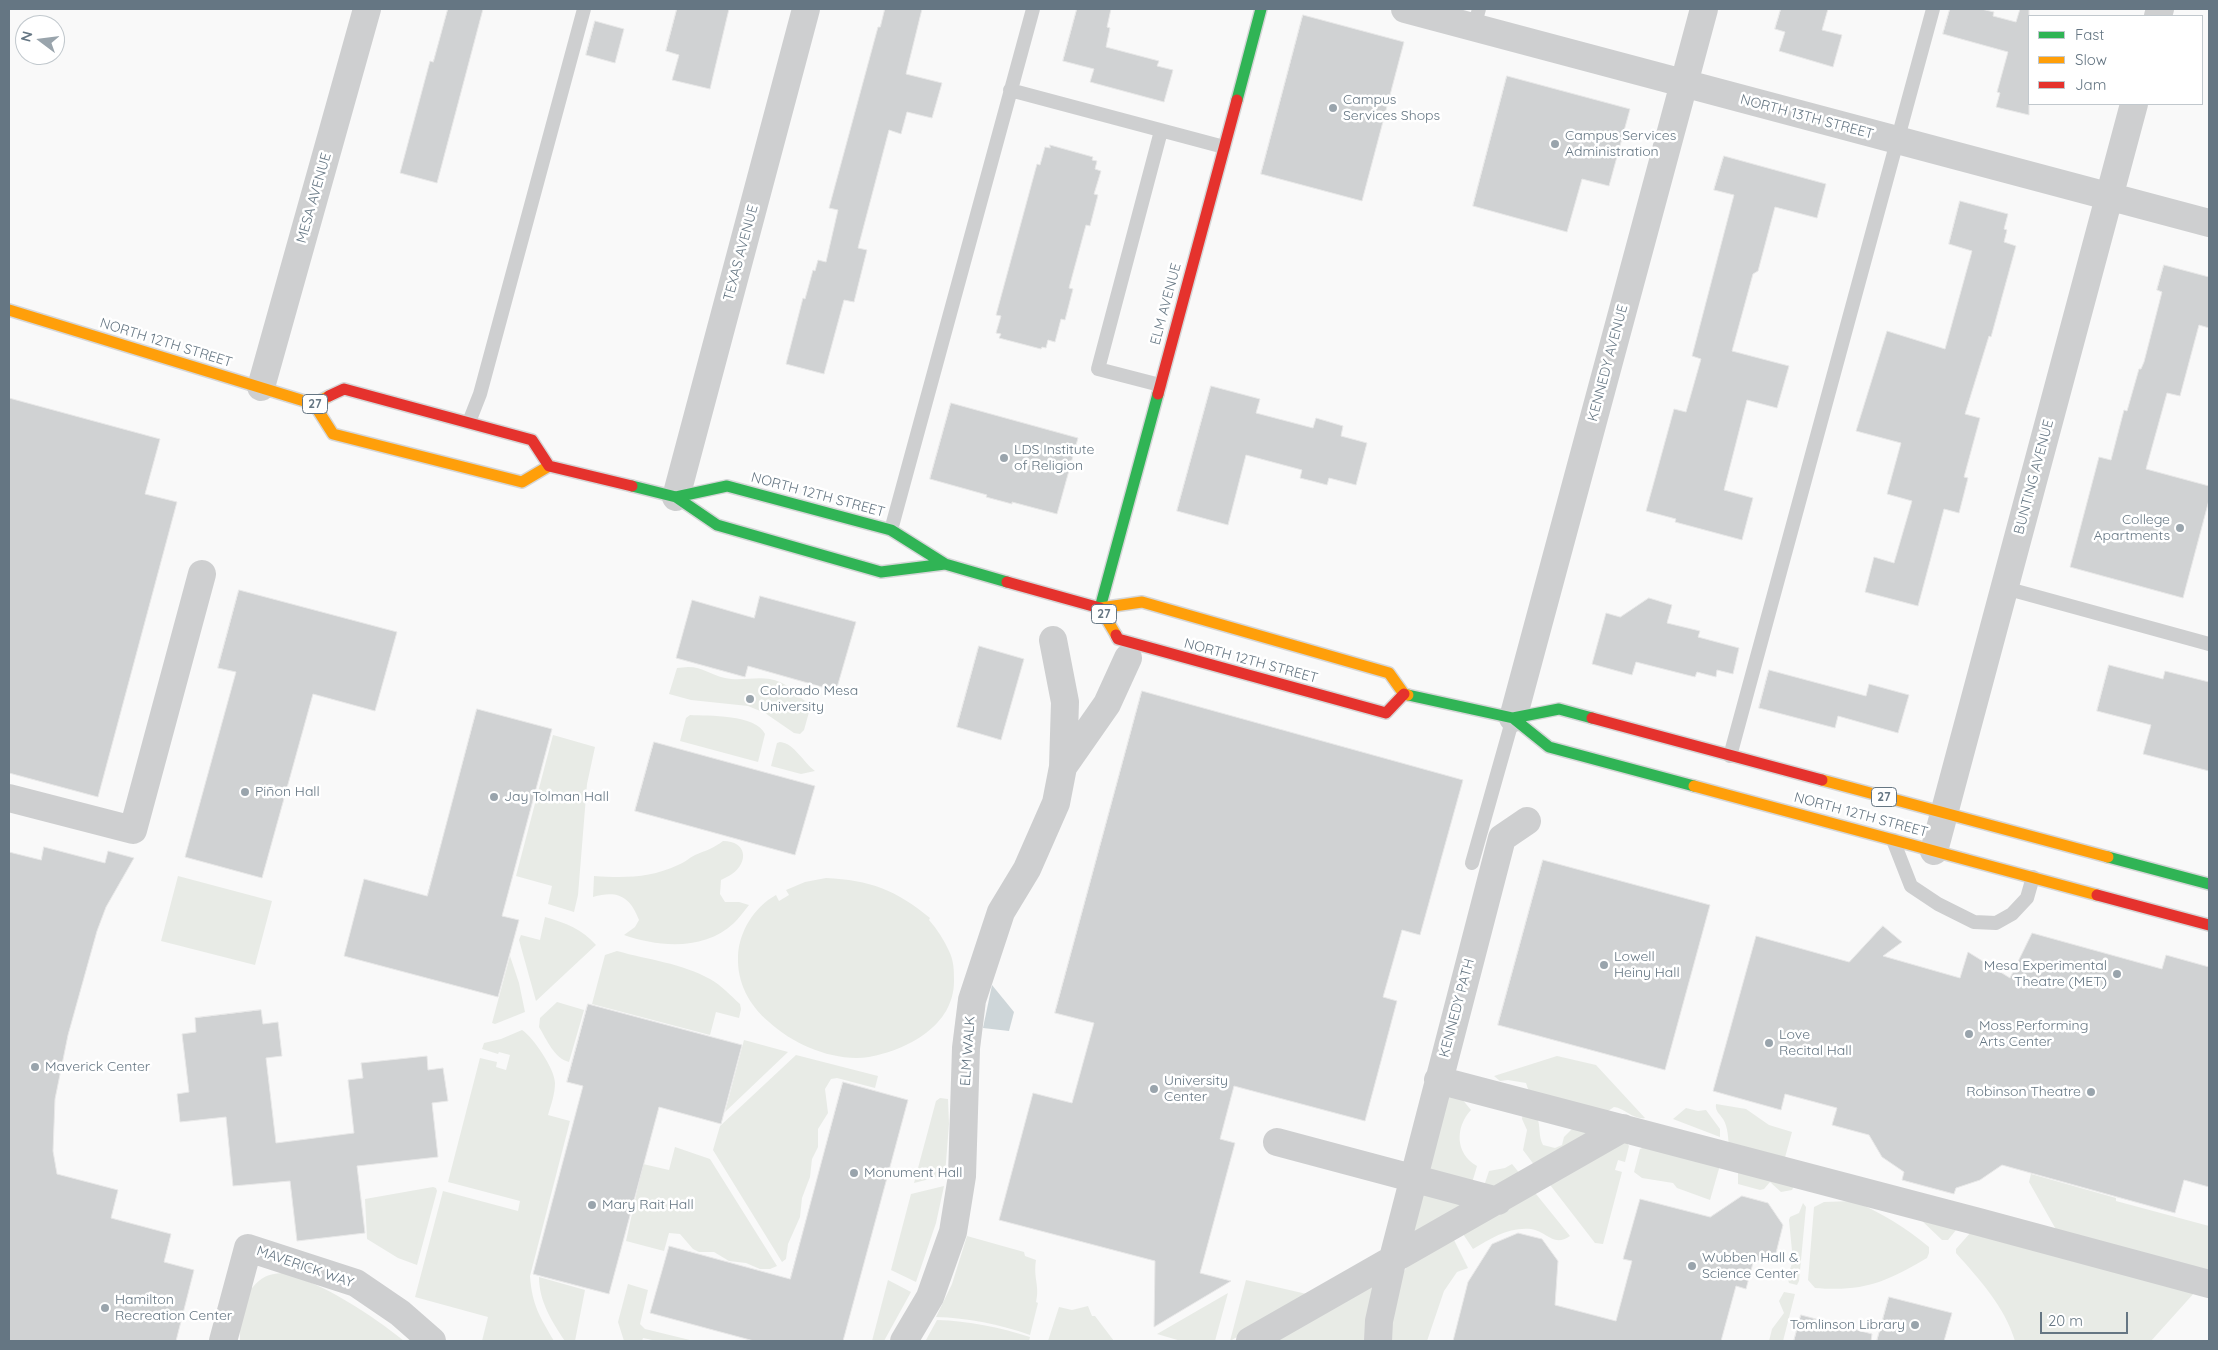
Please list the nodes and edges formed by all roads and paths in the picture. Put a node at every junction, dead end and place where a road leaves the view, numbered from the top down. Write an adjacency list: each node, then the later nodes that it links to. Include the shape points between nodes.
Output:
1 (367, 9): 20 (street, MESA AVENUE)
2 (584, 9): 22 (lane, via 480,394)
3 (806, 9): 24 (street, TEXAS AVENUE)
4 (1033, 9): 11 (lane)
5 (1261, 9): 15 (main road, ELM AVENUE)
6 (1405, 9): 9 (street, NORTH 13TH STREET)
7 (1704, 9): 10 (street, KENNEDY AVENUE)
8 (1933, 9): 14 (lane)
9 (1476, 18): 10 (street, NORTH 13TH STREET)
10 (1684, 84): 14 (street, NORTH 13TH STREET); 34 (street, KENNEDY AVENUE)
11 (1010, 90): 13 (lane); 25 (lane)
12 (2134, 105): 16 (street, BUNTING AVENUE)
13 (1161, 131): 15 (lane); 19 (lane, via 1098,369)
14 (1897, 141): 16 (street, NORTH 13TH STREET); 35 (lane)
15 (1224, 148): 19 (main road, ELM AVENUE)
16 (2109, 197): 17 (street, NORTH 13TH STREET); 28 (street, BUNTING AVENUE)
17 (2209, 224)
18 (9, 310): 20 (main road, NORTH 12TH STREET / 27)
19 (1160, 384): 29 (main road, ELM AVENUE)
20 (261, 388): 21 (main road, NORTH 12TH STREET / 27)
21 (314, 404): 22 (main road, 27, via 344,389); 23 (main road, 27, via 334,434 522,482)
22 (468, 422): 23 (main road, 27, via 532,440)
23 (549, 466): 24 (main road, NORTH 12TH STREET / 27)
24 (676, 497): 25 (main road, NORTH 12TH STREET / 27, via 727,486); 26 (main road, NORTH 12TH STREET / 27, via 717,525 881,572)
25 (890, 530): 26 (main road, NORTH 12TH STREET / 27)
26 (945, 564): 29 (main road, NORTH 12TH STREET / 27)
27 (202, 574): 37 (street, via 133,830)
28 (2005, 588): 31 (lane); 38 (street, BUNTING AVENUE)
29 (1100, 608): 33 (main road, NORTH 12TH STREET / 27, via 1142,602 1220,623 1389,673); 33 (main road, NORTH 12TH STREET / 27, via 1118,639 1168,654 1386,713)
30 (1053, 640): 36 (street, ELM WALK, via 1065,702)
31 (2208, 641)
32 (1128, 658): 36 (street, ELM WALK, via 1107,704)
33 (1404, 694): 34 (main road, NORTH 12TH STREET / 27)
34 (1513, 718): 35 (main road, NORTH 12TH STREET / 27, via 1559,709); 40 (main road, NORTH 12TH STREET / 27, via 1549,747); 42 (lane)
35 (1730, 756): 38 (main road, NORTH 12TH STREET / 27)
36 (1063, 767): 55 (street, ELM WALK, via 1056,803 1027,869 1001,912 972,1000 966,1048 962,1176 953,1232 930,1297)
37 (9, 798)
38 (1944, 813): 41 (street, BUNTING AVENUE); 44 (main road, NORTH 12TH STREET / 27)
39 (1527, 821): 46 (street, KENNEDY PATH, via 1502,838)
40 (1893, 840): 41 (main road, NORTH 12TH STREET / 27); 43 (lane, via 1912,886 1938,904 1974,922 1996,923 2012,914 2027,898)
41 (1934, 851): 43 (main road, NORTH 12TH STREET / 27)
42 (1472, 863)
43 (2033, 877): 45 (main road, NORTH 12TH STREET / 27)
44 (2209, 884)
45 (2209, 925)
46 (1438, 1080): 47 (street); 49 (street, KENNEDY PATH)
47 (1623, 1128): 50 (street); 52 (street)
48 (1277, 1142): 49 (street)
49 (1413, 1177): 50 (street); 51 (street, KENNEDY PATH)
50 (1498, 1201): 51 (street)
51 (1392, 1262): 56 (street); 57 (street, KENNEDY PATH, via 1379,1321)
52 (2209, 1284)
53 (223, 1341): 54 (street, MAVERICK WAY, via 248,1248 356,1283 400,1313)
54 (432, 1341)
55 (904, 1341)
56 (1250, 1341)
57 (1378, 1341)

